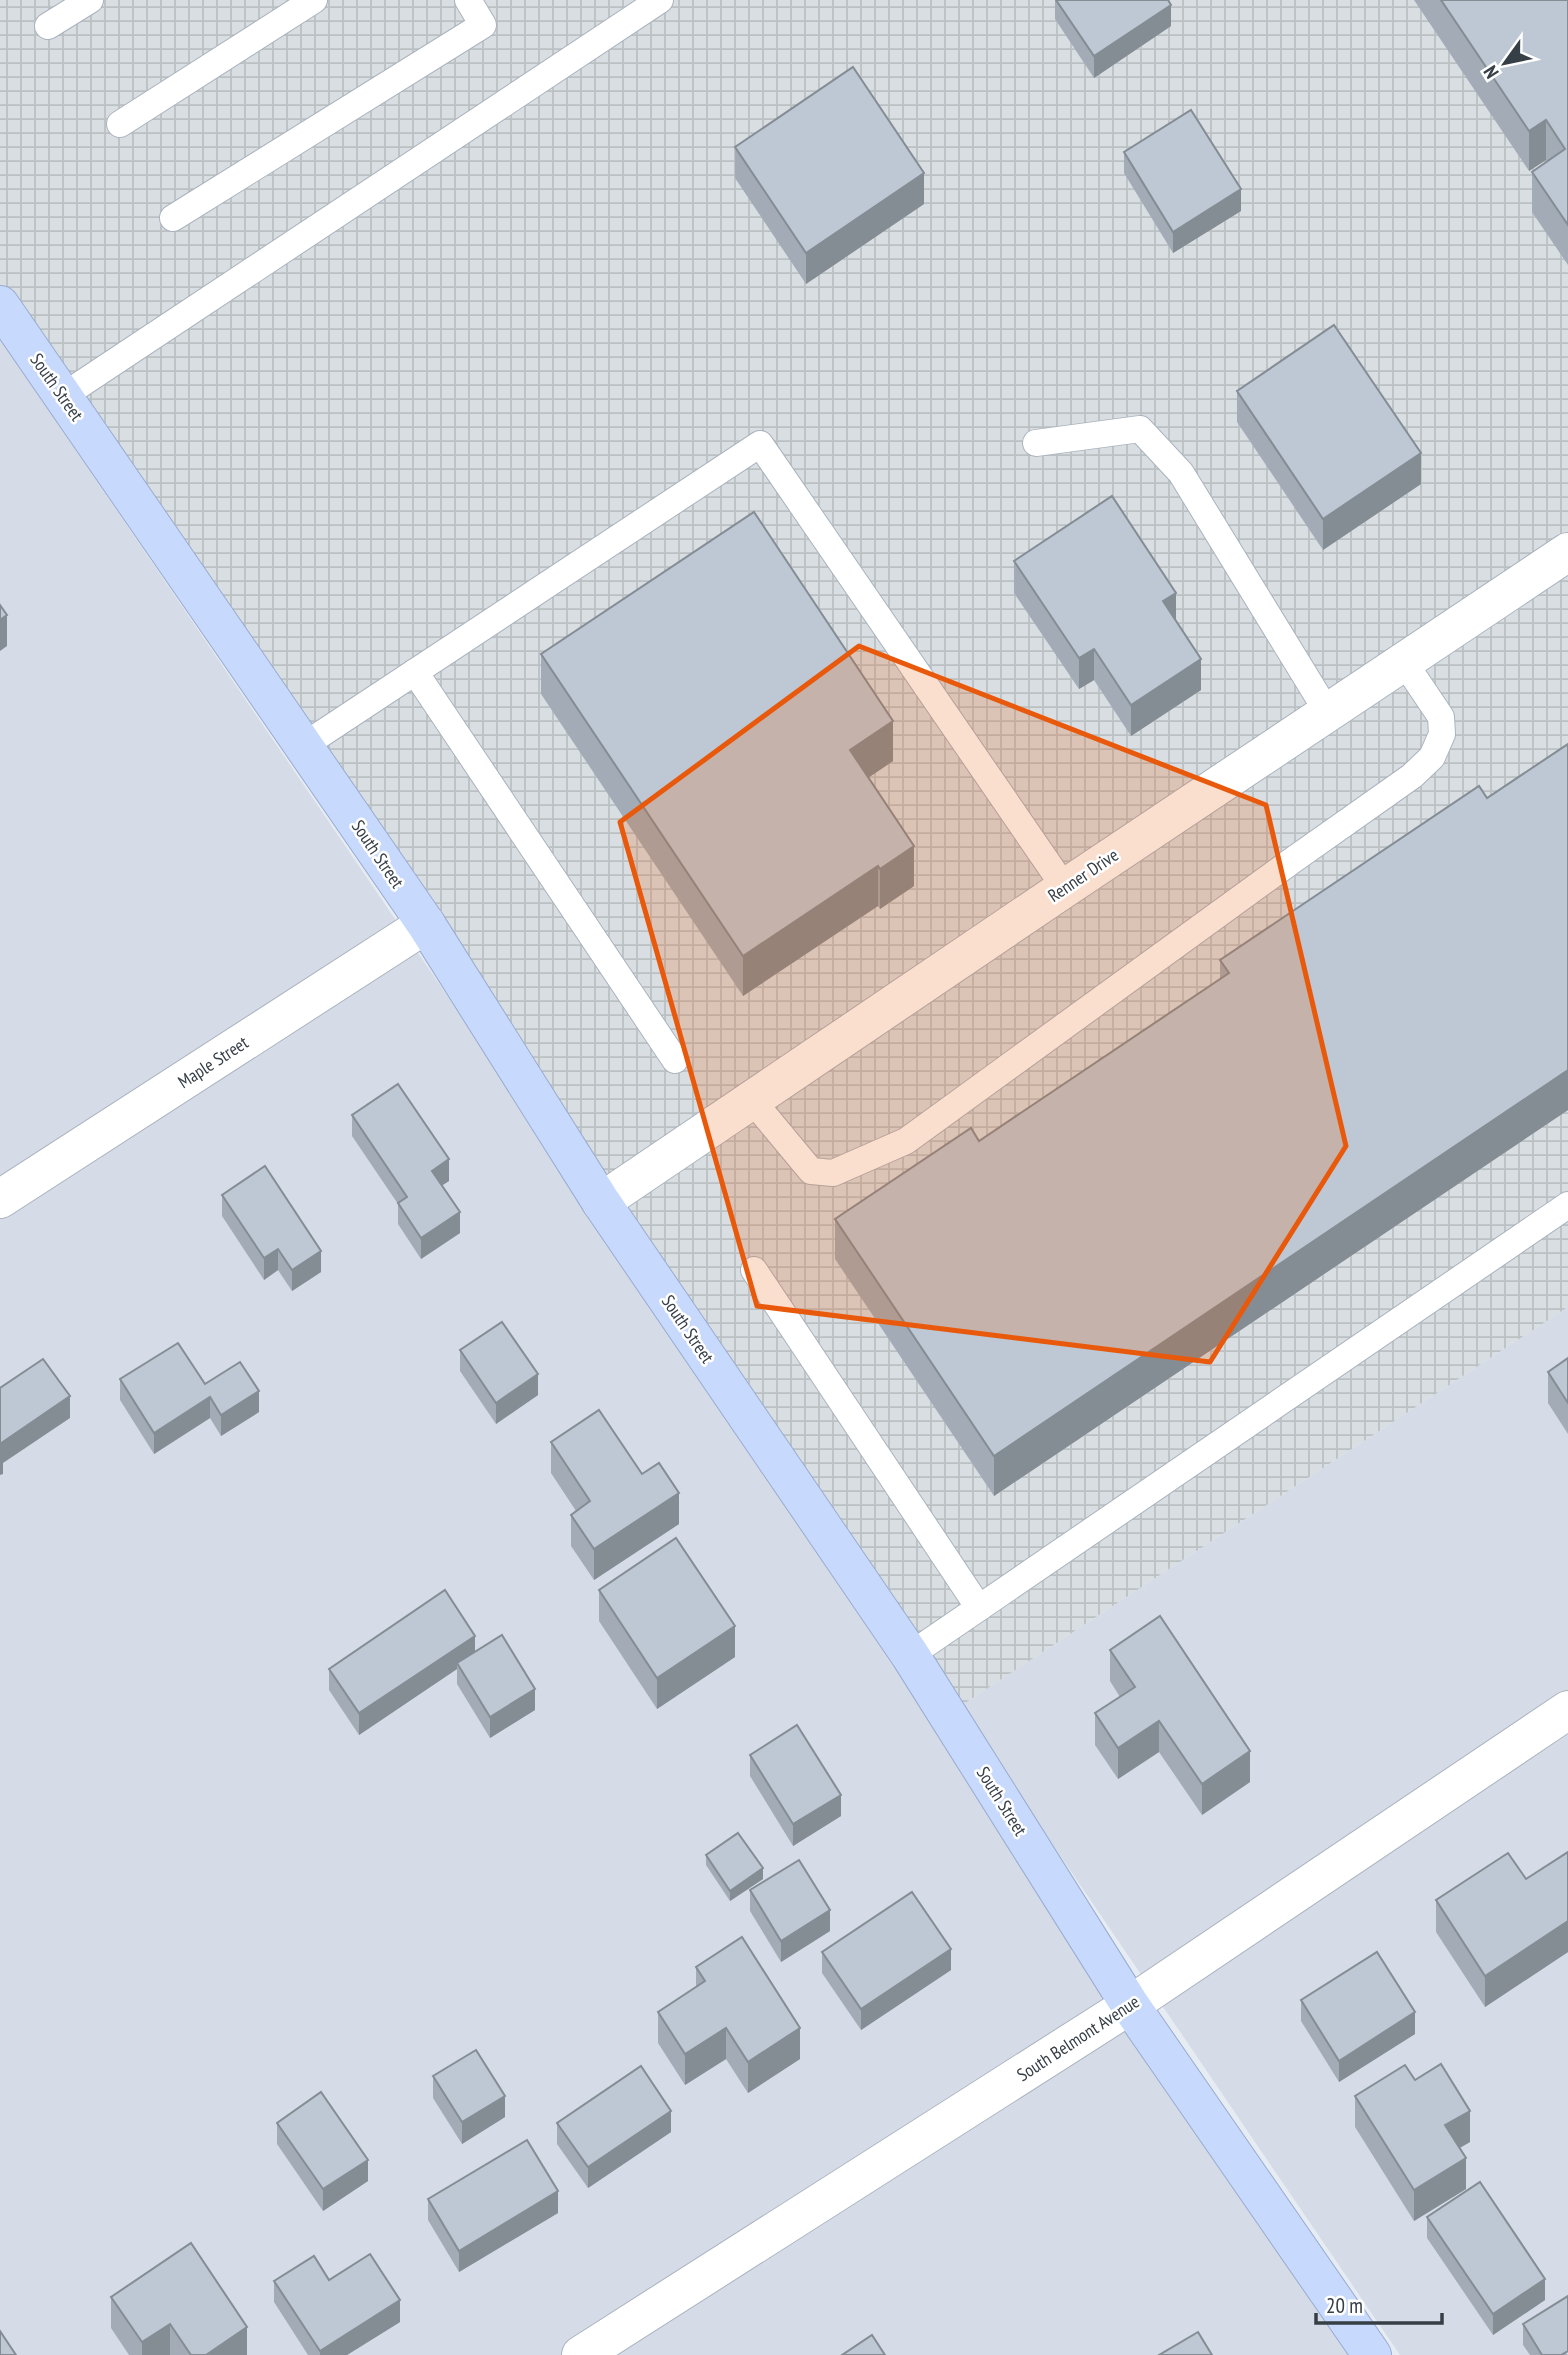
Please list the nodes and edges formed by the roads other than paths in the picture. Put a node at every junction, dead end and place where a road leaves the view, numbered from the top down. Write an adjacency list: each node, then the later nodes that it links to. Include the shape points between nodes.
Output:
1 (90, 0): 5 (lane)
2 (314, 0): 6 (lane)
3 (468, 0): 7 (lane, via 483,25)
4 (660, 0): 9 (lane)
5 (48, 26)
6 (120, 124)
7 (173, 218)
8 (0, 305): 9 (street, South Street)
9 (62, 396): 15 (street, South Street)
10 (1036, 443): 14 (lane, via 1140,429 1181,473)
11 (1568, 552): 12 (street, Renner Drive)
12 (1404, 662): 14 (street, Renner Drive); 19 (lane, via 1441,717 1442,734 1432,757 1412,776 906,1141 833,1173 811,1171)
13 (415, 672): 15 (lane); 16 (lane, via 760,444); 18 (lane)
14 (1328, 713): 16 (street, Renner Drive)
15 (303, 746): 17 (street, South Street)
16 (1065, 888): 19 (street, Renner Drive)
17 (426, 924): 20 (street, Maple Street); 21 (street, South Street)
18 (675, 1060)
19 (752, 1100): 21 (street, Renner Drive)
20 (0, 1199)
21 (601, 1202): 25 (street, South Street)
22 (1568, 1205): 24 (lane)
23 (754, 1270): 24 (lane)
24 (979, 1608): 25 (lane)
25 (910, 1655): 27 (street, South Street)
26 (1568, 1710): 27 (street, South Belmont Avenue)
27 (1130, 2005): 28 (street, South Belmont Avenue); 29 (street, South Street)
28 (581, 2355)
29 (1372, 2355)

